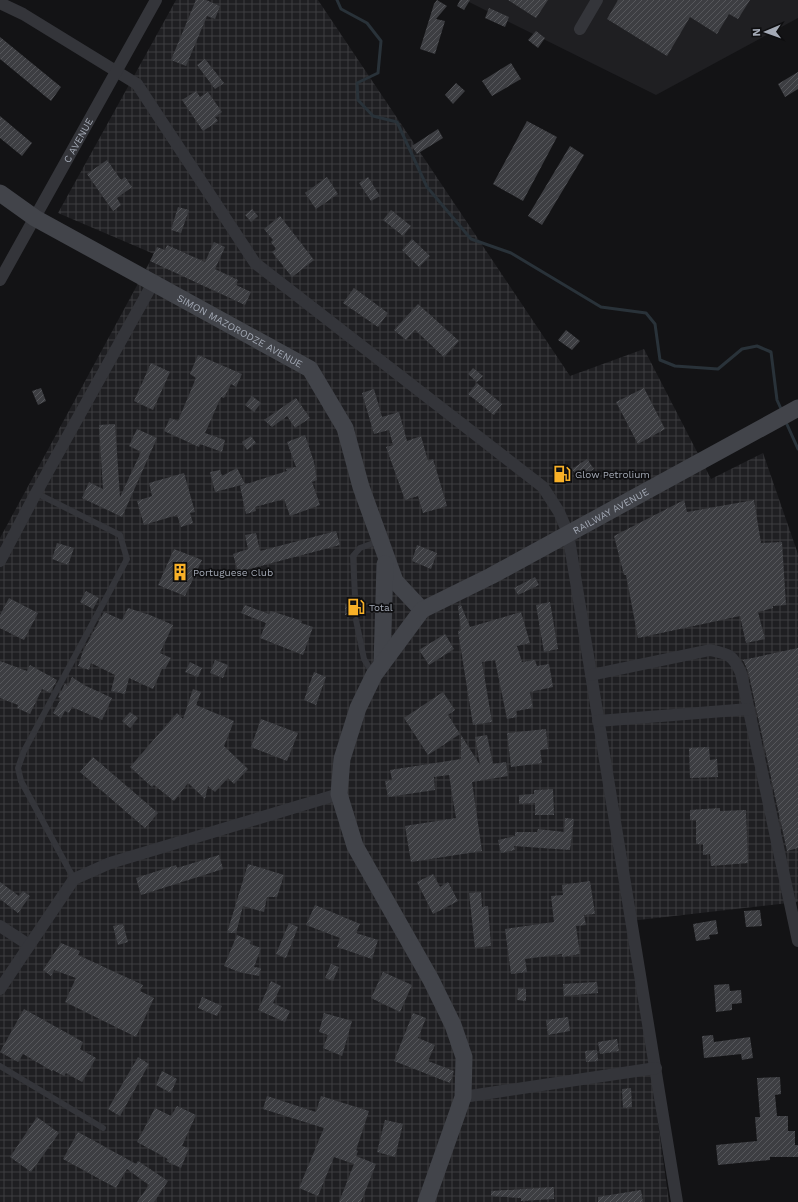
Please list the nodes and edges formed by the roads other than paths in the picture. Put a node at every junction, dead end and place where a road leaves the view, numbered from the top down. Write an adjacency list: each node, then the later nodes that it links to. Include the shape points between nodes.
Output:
1 (155, 0): 5 (street, C AVENUE)
2 (596, 0): 4 (street)
3 (0, 2): 5 (street)
4 (580, 29)
5 (116, 72): 7 (street, C AVENUE); 12 (street, via 137,84 255,264 543,488 559,512)
6 (0, 194): 7 (main road, SIMON MAZORODZE AVENUE)
7 (35, 218): 8 (street, C AVENUE); 9 (main road, SIMON MAZORODZE AVENUE)
8 (0, 280)
9 (152, 283): 11 (street); 13 (main road, SIMON MAZORODZE AVENUE, via 310,369 345,428 360,487)
10 (798, 408): 12 (main road, RAILWAY AVENUE)
11 (36, 493): 14 (street); 23 (lane, via 120,535 127,559 24,751 18,768 21,781)
12 (568, 533): 16 (main road, RAILWAY AVENUE, via 491,576); 19 (street)
13 (382, 548): 15 (lane, via 360,548 353,556); 16 (main road, SIMON MAZORODZE AVENUE, via 395,581); 18 (main road, via 385,598)
14 (0, 561)
15 (355, 596)
16 (422, 610): 18 (main road)
17 (356, 620): 18 (lane, via 364,659)
18 (378, 669): 22 (main road, via 358,708 342,759)
19 (591, 675): 20 (street, via 710,650 728,654 736,662); 21 (street)
20 (749, 710): 21 (street); 25 (street)
21 (598, 721): 29 (street)
22 (339, 794): 23 (street, via 110,864); 30 (main road, via 355,846 431,980 453,1025 464,1057)
23 (74, 879): 26 (street)
24 (0, 926): 26 (street)
25 (798, 941)
26 (28, 945): 27 (street)
27 (0, 989)
28 (0, 1066): 31 (lane)
29 (656, 1068): 30 (street); 33 (street)
30 (463, 1097): 32 (main road)
31 (103, 1128)
32 (426, 1202)
33 (677, 1202)

